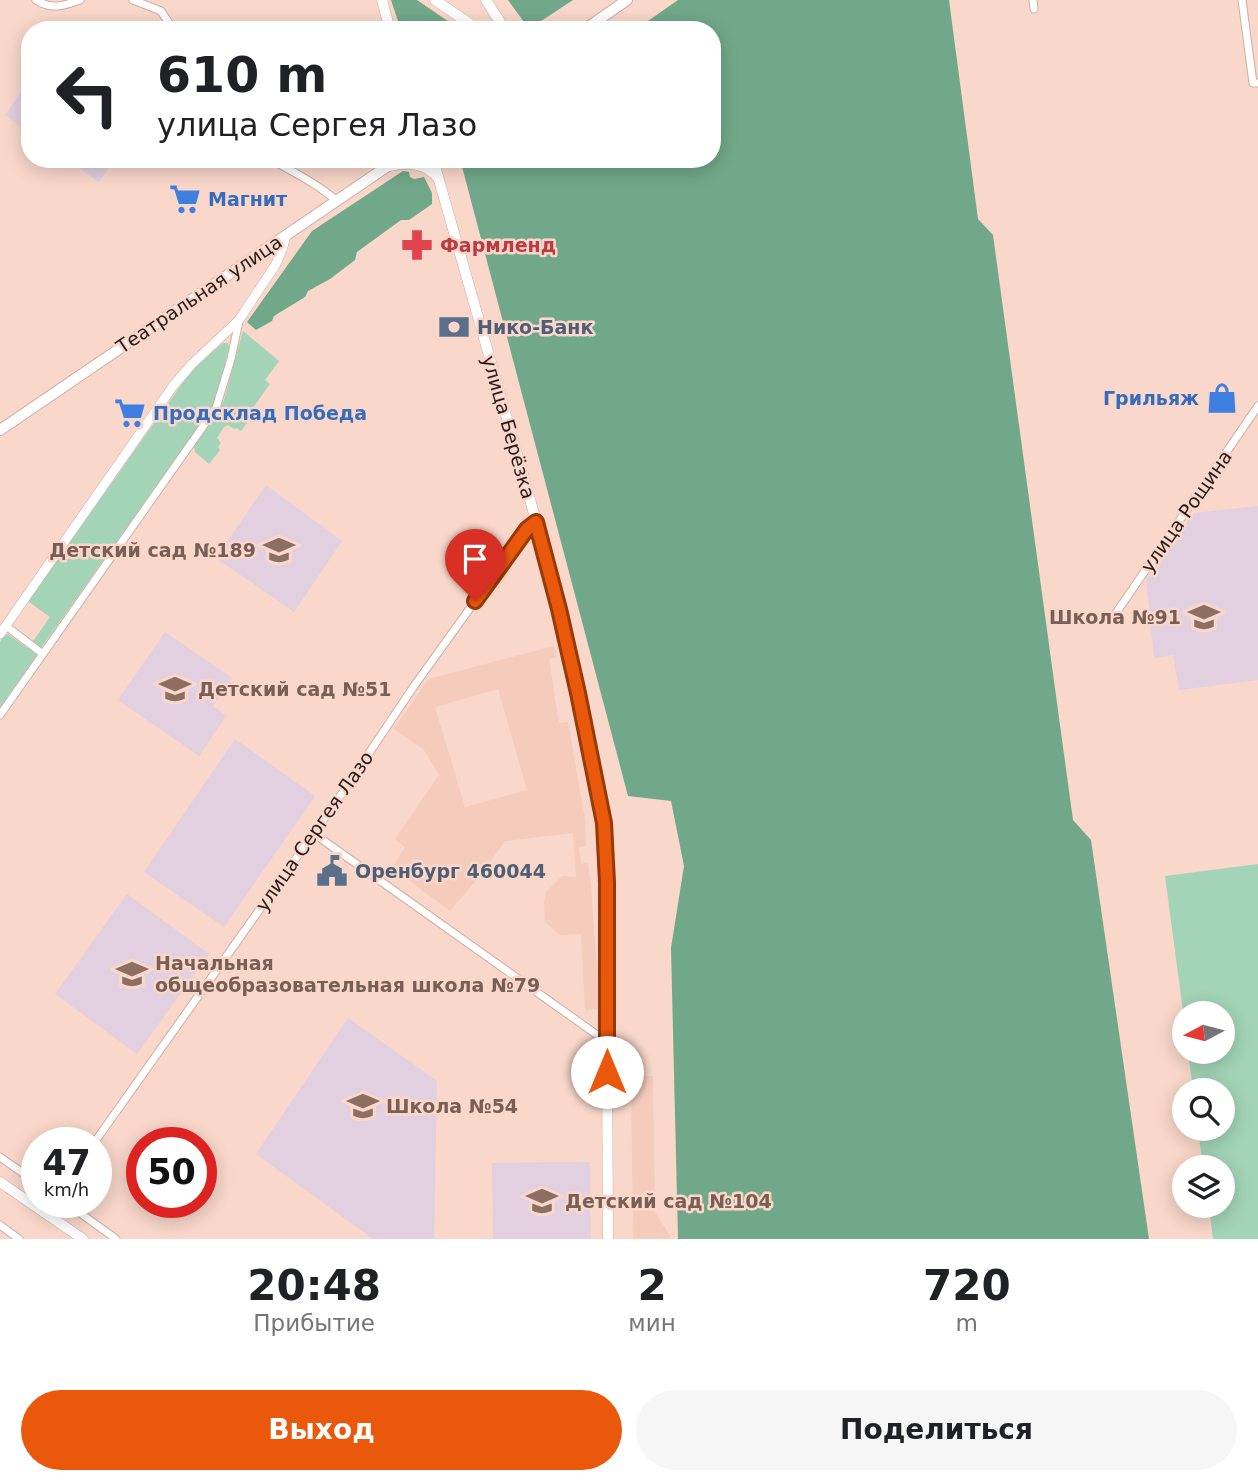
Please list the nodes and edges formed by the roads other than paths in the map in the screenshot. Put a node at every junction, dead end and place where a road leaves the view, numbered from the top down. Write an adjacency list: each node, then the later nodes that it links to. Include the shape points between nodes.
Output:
1 (36, 0): 2 (street, via 51,7)
2 (80, 0)
3 (132, 0): 11 (street, via 161,11)
4 (382, 0): 12 (main road)
5 (435, 0): 13 (main road)
6 (486, 0): 14 (main road)
7 (627, 0): 15 (main road)
8 (1033, 0): 10 (street)
9 (1242, 0): 16 (street, via 1253,83)
10 (1034, 9)
11 (168, 21)
12 (388, 21)
13 (466, 21)
14 (499, 21)
15 (597, 21)
16 (1258, 83)
17 (286, 168): 22 (street)
18 (385, 168): 22 (main road, Театральная улица)
19 (426, 168): 21 (main road)
20 (436, 168): 21 (main road, улица Берёзка)
21 (440, 181): 27 (main road, улица Берёзка)
22 (337, 201): 23 (main road, Театральная улица)
23 (286, 236): 24 (street, via 276,264); 26 (main road, Театральная улица)
24 (239, 320): 29 (street, via 173,386); 30 (street, via 216,408)
25 (1258, 406): 28 (street, улица Рощина)
26 (0, 430)
27 (536, 522): 32 (street, улица Сергея Лазо, via 457,624); 33 (main road, улица Берёзка, via 604,823)
28 (1114, 616)
29 (3, 630): 30 (street)
30 (43, 654): 31 (street)
31 (0, 715)
32 (313, 833): 33 (street); 34 (street, улица Сергея Лазо)
33 (607, 1042): 43 (main road, улица Берёзка)
34 (105, 1127)
35 (0, 1157): 36 (street)
36 (21, 1171)
37 (0, 1181): 41 (main road)
38 (87, 1218): 42 (street)
39 (0, 1226): 40 (street)
40 (19, 1239)
41 (83, 1239)
42 (116, 1239)
43 (608, 1239)

